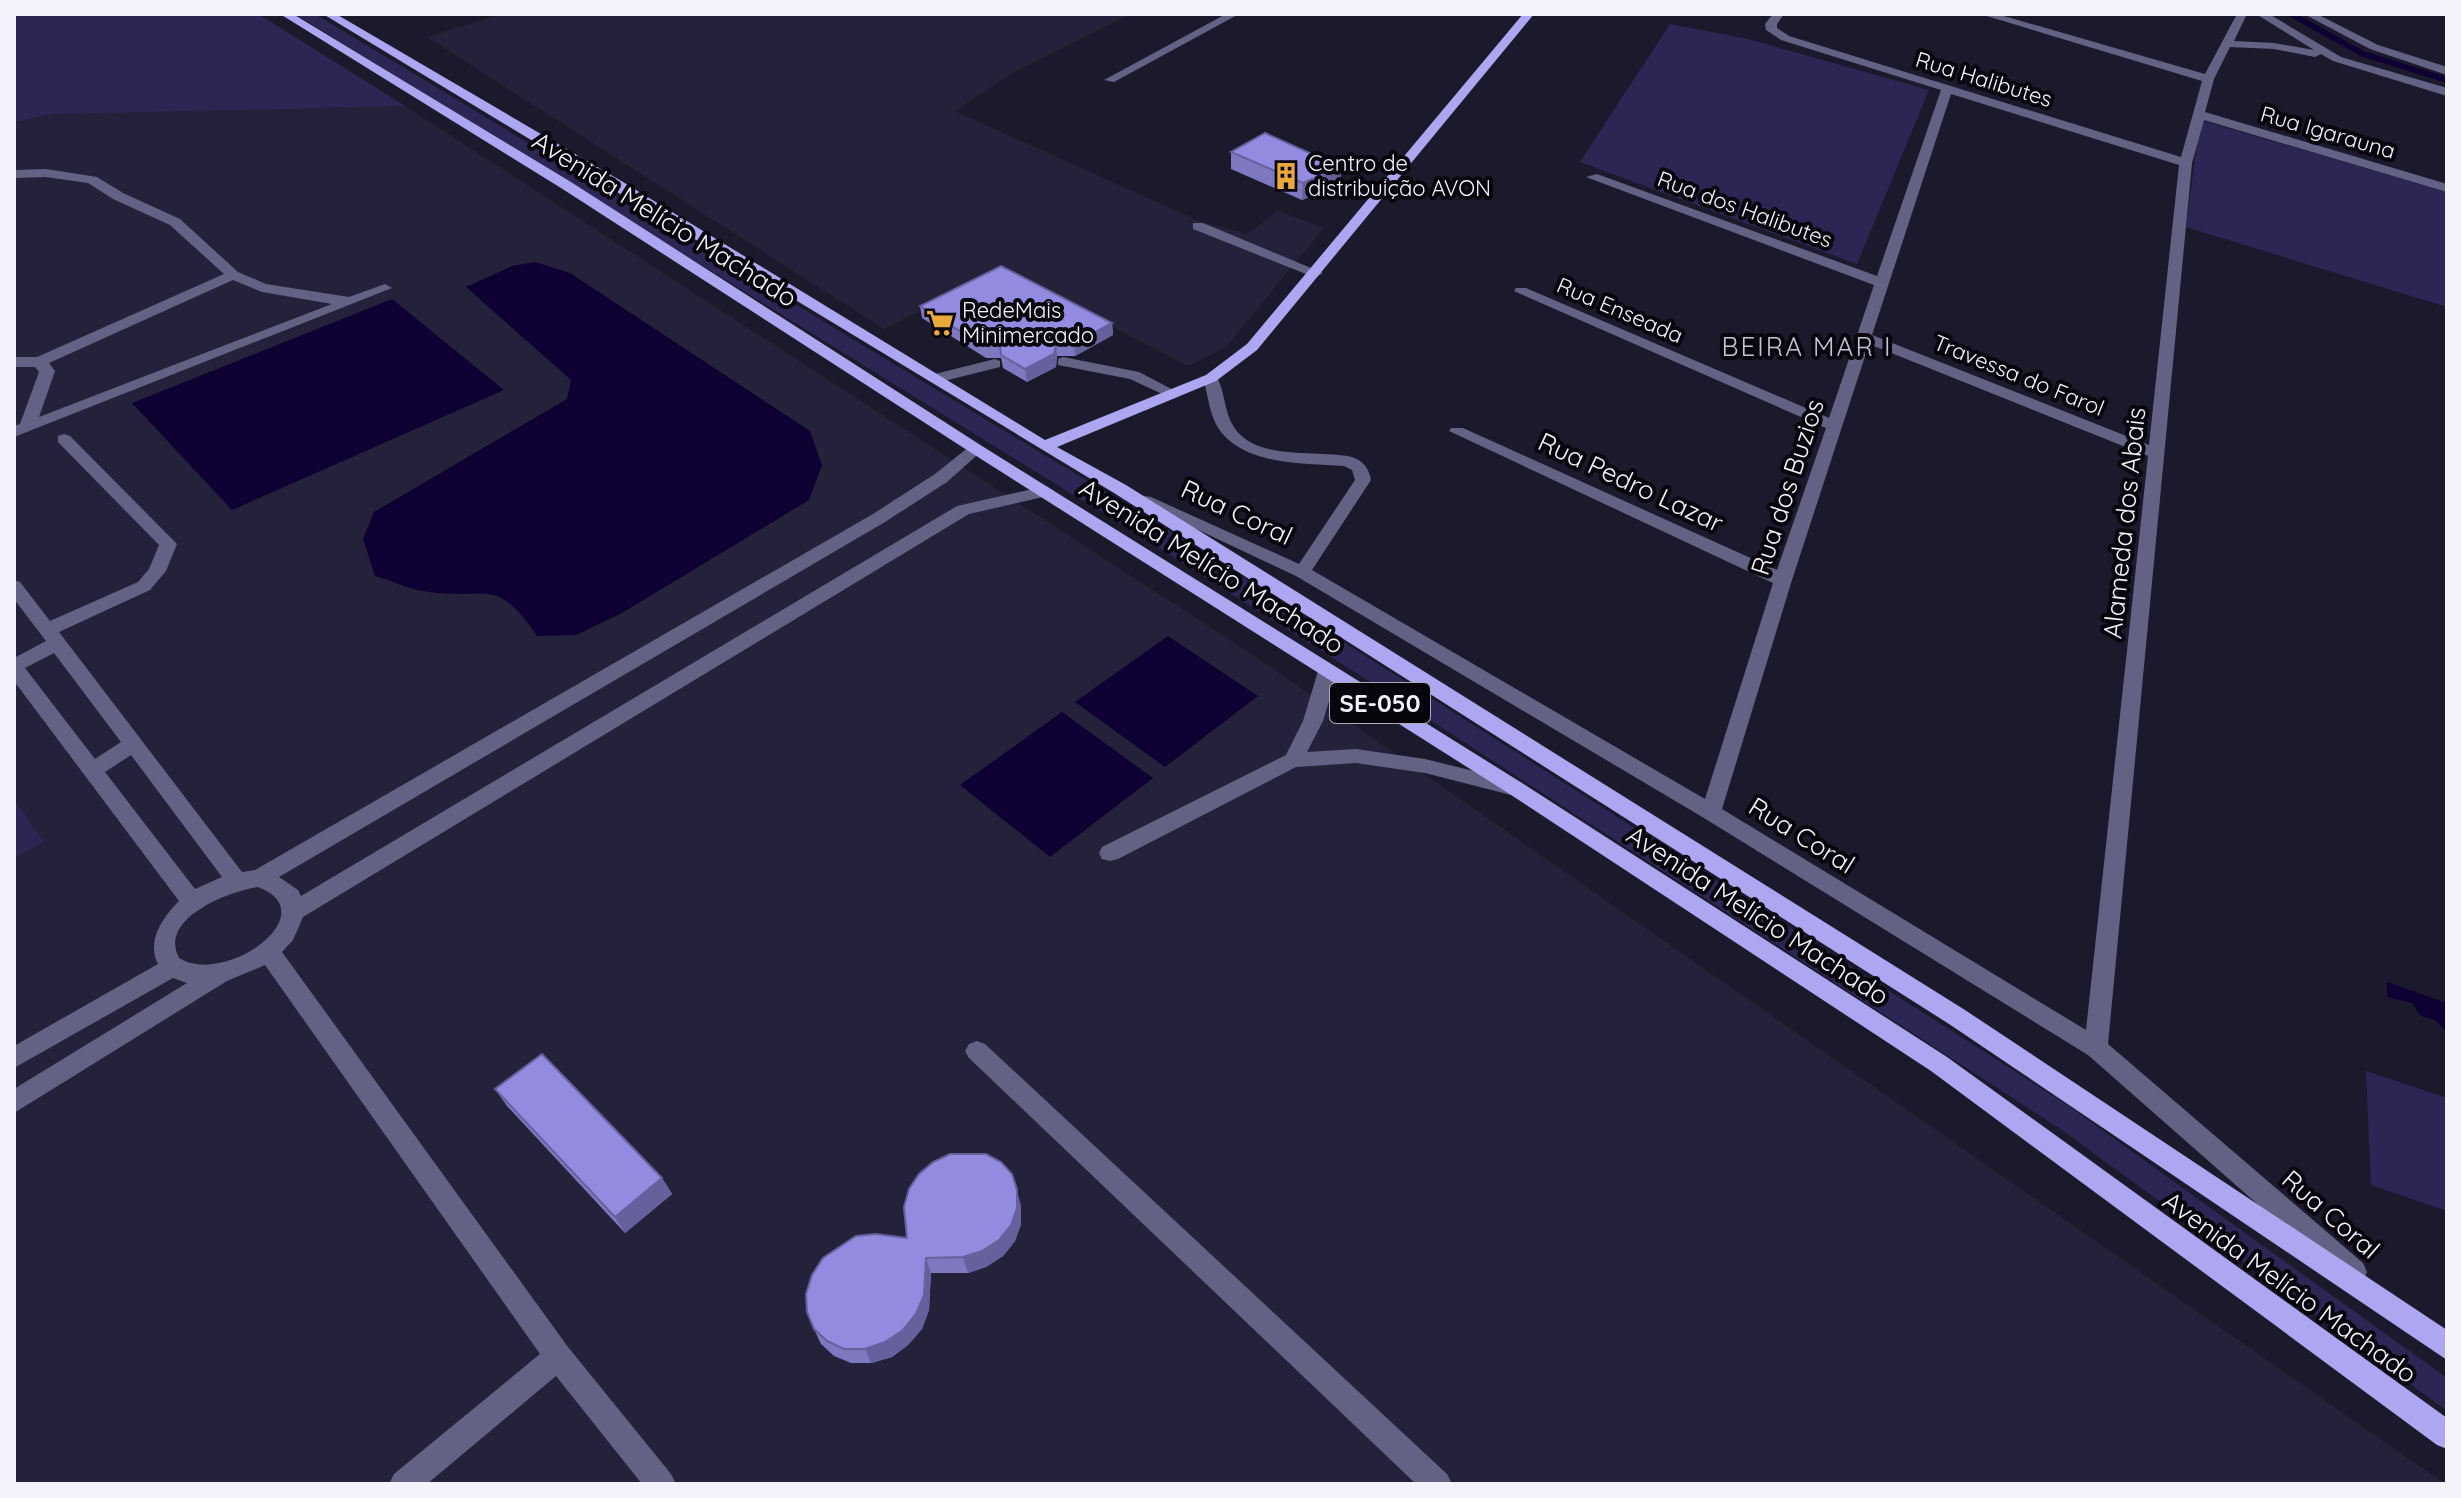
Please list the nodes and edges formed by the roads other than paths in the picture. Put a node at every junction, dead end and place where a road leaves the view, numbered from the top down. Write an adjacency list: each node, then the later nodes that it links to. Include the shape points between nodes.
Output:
1 (285, 14): 42 (main road, Avenida Melício Machado / SE-050, via 566,185)
2 (328, 14): 34 (main road, Avenida Melício Machado / SE-050)
3 (1234, 14): 14 (street)
4 (1529, 14): 23 (main road)
5 (1779, 14): 15 (street, Rua Halibutes, via 1772,30 1785,38)
6 (1985, 14): 13 (street)
7 (2242, 14): 10 (street, Alameda dos Abais)
8 (2261, 14): 11 (street)
9 (2309, 14): 12 (street, via 2374,47)
10 (2228, 44): 11 (street, via 2274,46); 13 (street, Alameda dos Abais)
11 (2337, 59): 16 (street)
12 (2447, 71)
13 (2208, 79): 17 (street, Alameda dos Abais)
14 (1110, 80)
15 (1947, 89): 18 (street, Rua Halibutes); 25 (street, Rua dos Buzios)
16 (2447, 92)
17 (2198, 114): 18 (street, Alameda dos Abais); 21 (street, Rua Igarauna)
18 (2186, 163): 43 (street, Alameda dos Abais)
19 (14, 174): 24 (street, via 92,180 175,222)
20 (1592, 177): 25 (street, Rua dos Halibutes)
21 (2447, 188)
22 (1198, 226): 23 (street)
23 (1316, 273): 35 (main road, via 1252,347)
24 (233, 275): 28 (street, via 262,288); 31 (street)
25 (1882, 283): 29 (street, Rua dos Buzios)
26 (385, 288): 28 (street)
27 (1521, 291): 37 (street, Rua Enseada)
28 (353, 301): 38 (street)
29 (1864, 337): 37 (street, Rua dos Buzios); 43 (street, Travessa do Farol)
30 (14, 362): 31 (street)
31 (39, 362): 38 (street, via 47,371)
32 (1063, 362): 36 (street, via 1134,375)
33 (995, 364): 34 (street)
34 (936, 378): 41 (main road, Avenida Melício Machado / SE-050)
35 (1211, 378): 36 (main road); 46 (street, via 1225,427 1242,443 1280,456 1346,461 1361,470 1363,480)
36 (1173, 394): 41 (main road)
37 (1834, 426): 47 (street, Rua dos Buzios)
38 (20, 430)
39 (1457, 431): 47 (street, Rua Pedro Lazar)
40 (64, 439): 49 (street, via 168,544 144,586)
41 (1044, 446): 44 (main road, Avenida Melício Machado / SE-050)
42 (976, 449): 45 (main road, Avenida Melício Machado / SE-050); 58 (street, via 879,518)
43 (2157, 454): 64 (street, Alameda dos Abais)
44 (1120, 489): 46 (street, Rua Coral); 68 (main road, Avenida Melício Machado / SE-050, via 1957,1017)
45 (1046, 491): 51 (main road, Avenida Melício Machado / SE-050); 60 (street, via 963,510)
46 (1302, 572): 56 (street, Rua Coral)
47 (1783, 580): 56 (street, Rua dos Buzios)
48 (14, 586): 49 (street)
49 (52, 637): 50 (street); 52 (street)
50 (14, 666): 54 (street)
51 (1328, 671): 53 (street, via 1313,721); 55 (main road, Avenida Melício Machado / SE-050)
52 (133, 744): 54 (street); 58 (street)
53 (1293, 760): 55 (street, via 1356,756); 57 (street)
54 (92, 770): 59 (street)
55 (1515, 788): 71 (main road, Avenida Melício Machado / SE-050, via 1939,1064)
56 (1711, 812): 64 (street, Rua Coral)
57 (1110, 853)
58 (248, 879): 59 (street, via 213,889); 60 (street, via 279,883 291,894)
59 (192, 902): 62 (street, via 174,918 165,937 163,954)
60 (295, 911): 61 (street)
61 (268, 951): 63 (street); 70 (street)
62 (172, 967): 63 (street, via 193,976); 66 (street)
63 (222, 974): 67 (street)
64 (2096, 1048): 68 (street, Rua Coral)
65 (977, 1051): 74 (street)
66 (14, 1058)
67 (14, 1102)
68 (2399, 1312): 69 (main road, Avenida Melício Machado / SE-050)
69 (2447, 1346)
70 (558, 1357): 72 (street); 73 (street)
71 (2447, 1435)
72 (404, 1484)
73 (661, 1484)
74 (1437, 1484)

